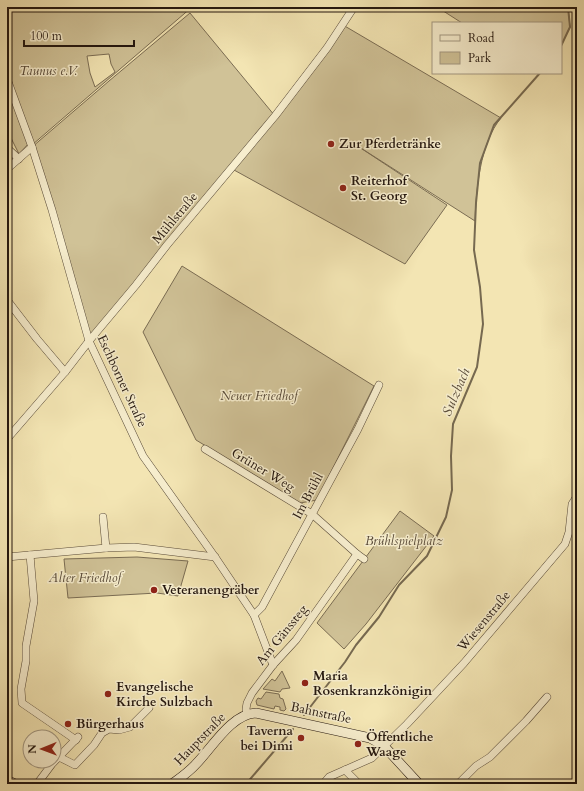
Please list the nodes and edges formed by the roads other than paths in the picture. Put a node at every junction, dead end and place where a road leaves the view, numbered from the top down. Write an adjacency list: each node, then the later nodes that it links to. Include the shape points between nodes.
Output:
1 (354, 7): 8 (street, Mühlstraße, via 327,48 275,116)
2 (7, 79): 3 (street, Eschborner Straße)
3 (32, 147): 5 (street); 8 (street, Eschborner Straße, via 64,249)
4 (7, 148): 5 (street)
5 (19, 159): 6 (street)
6 (7, 169)
7 (7, 300): 9 (street)
8 (88, 340): 9 (street, Mühlstraße); 20 (street, Eschborner Straße, via 143,456)
9 (65, 372): 11 (street, Mühlstraße)
10 (379, 385): 14 (street, Im Brühl)
11 (7, 439)
12 (205, 448): 14 (street, Grüner Weg)
13 (577, 496): 27 (street, Wiesenstraße, via 572,504 565,544 464,663)
14 (312, 514): 17 (street, Grüner Weg); 22 (street, Im Brühl, via 262,607)
15 (103, 517): 16 (street)
16 (106, 548): 18 (street); 20 (street, via 134,547)
17 (357, 554): 21 (street, Grüner Weg); 23 (street, Am Gänssteg, via 296,640)
18 (30, 555): 19 (street); 28 (street, via 34,601 26,646 22,703 77,738)
19 (7, 557)
20 (215, 557): 22 (street, Eschborner Straße)
21 (364, 559)
22 (254, 615): 23 (street, Eschborner Straße)
23 (273, 665): 26 (street, Am Gänssteg, via 252,693 247,703)
24 (547, 697): 39 (street, via 490,757 476,766)
25 (149, 708): 29 (street, via 130,728 109,729 102,733 75,765)
26 (247, 714): 27 (street, Bahnstraße, via 269,715 357,734); 35 (street, Hauptstraße, via 232,724 196,764)
27 (384, 746): 31 (street, Wiesenstraße, via 372,758); 38 (street, Bahnstraße)
28 (62, 754)
29 (62, 758)
30 (48, 769): 34 (street)
31 (345, 770): 36 (street, Wiesenstraße, via 329,777); 37 (street)
32 (7, 780): 33 (street)
33 (15, 784)
34 (38, 784)
35 (172, 784)
36 (323, 784)
37 (359, 784)
38 (419, 784)
39 (458, 784)

